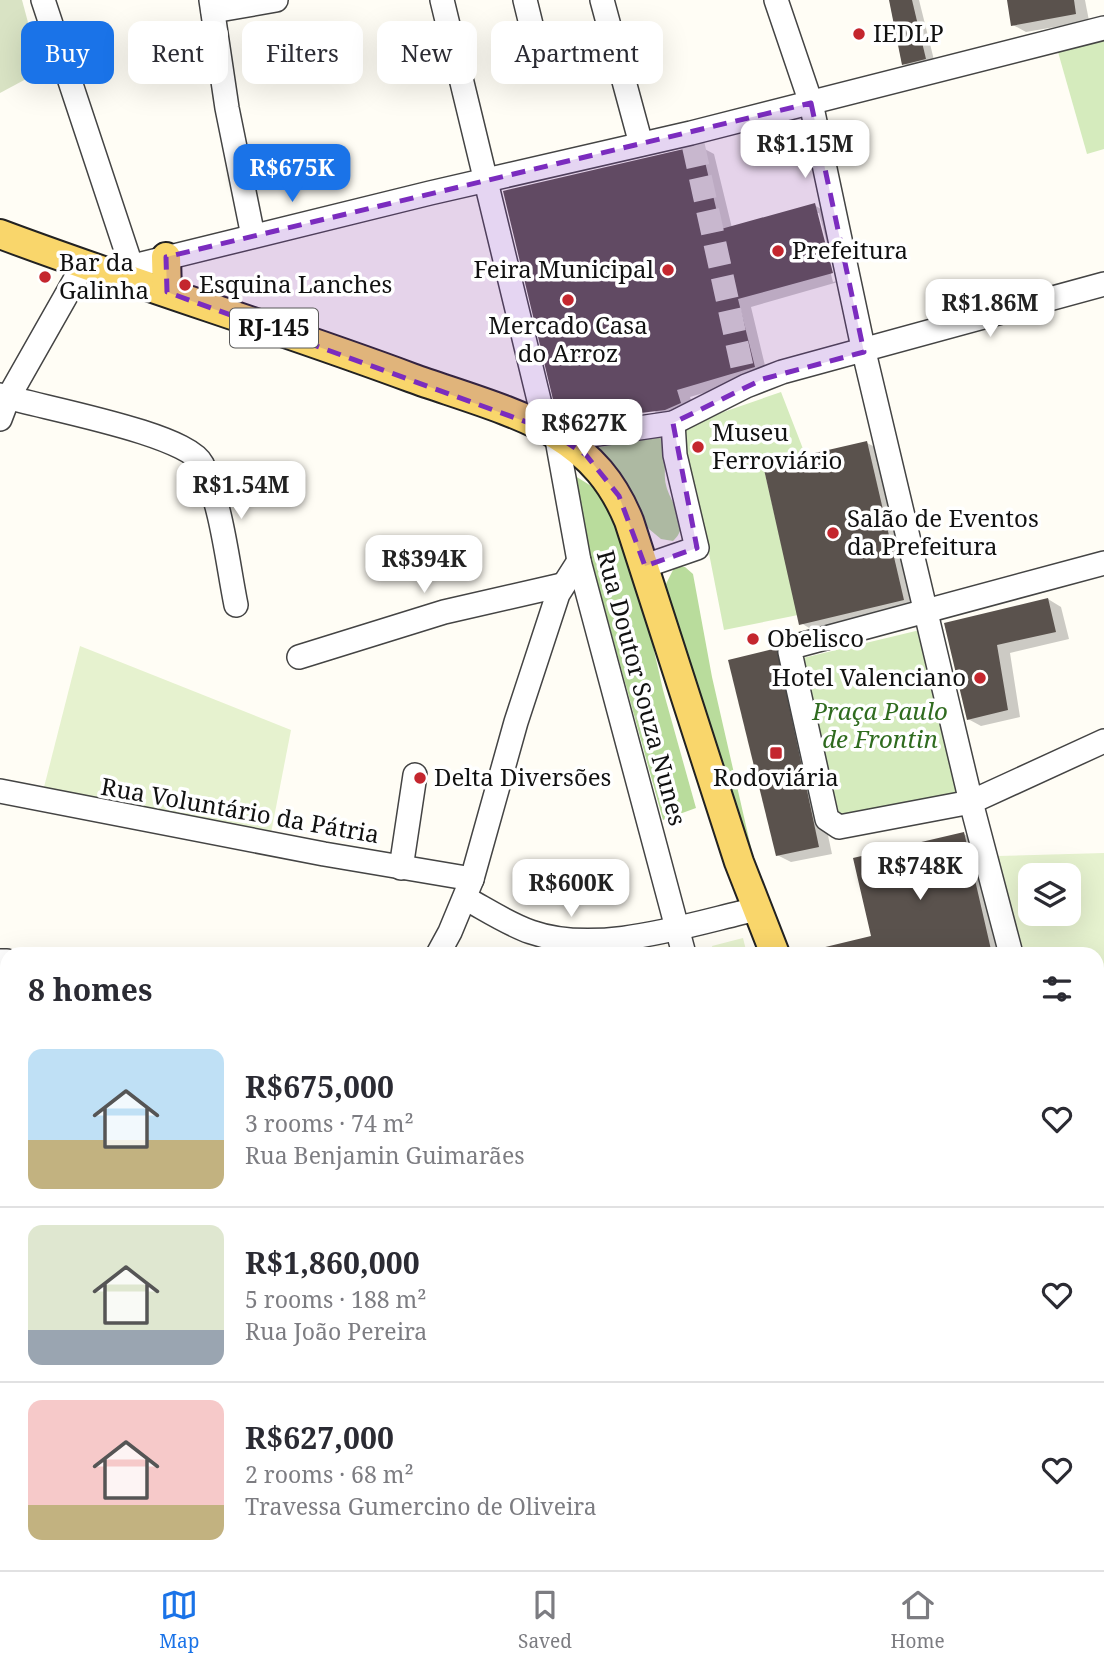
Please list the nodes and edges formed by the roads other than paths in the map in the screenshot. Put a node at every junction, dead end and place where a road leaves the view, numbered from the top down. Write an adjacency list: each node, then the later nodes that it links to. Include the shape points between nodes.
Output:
1 (43, 0): 16 (street)
2 (275, 0): 7 (street)
3 (442, 0): 12 (street, Rua Doutor Souza Nunes)
4 (524, 0): 8 (street)
5 (602, 0): 11 (street)
6 (776, 0): 10 (street)
7 (212, 6): 14 (street)
8 (530, 21)
9 (1104, 28): 10 (street)
10 (811, 103): 11 (street, via 692,139); 19 (street)
11 (641, 144): 12 (street)
12 (487, 179): 14 (street); 22 (street, Rua Doutor Souza Nunes)
13 (0, 234): 16 (main road, RJ-145)
14 (253, 236): 15 (street)
15 (166, 257): 16 (street); 18 (main road)
16 (108, 267): 18 (main road, RJ-145); 20 (street)
17 (1104, 284): 19 (street)
18 (167, 292): 22 (main road, RJ-145, via 333,349)
19 (864, 352): 21 (street, via 745,378); 28 (street)
20 (3, 404): 27 (street, via 155,436 178,443 197,457 217,513)
21 (673, 423): 22 (street); 25 (street, via 675,454 697,548)
22 (555, 434): 23 (street, Rua Doutor Souza Nunes); 25 (main road, RJ-145, via 600,469 619,496)
23 (579, 561): 26 (street); 37 (street, Rua Doutor Souza Nunes)
24 (1104, 563): 28 (street)
25 (645, 566): 36 (main road, RJ-145)
26 (562, 585): 29 (street, via 444,612); 35 (street)
27 (236, 605)
28 (926, 613): 33 (street); 33 (street, via 796,646 790,652 827,819 839,827)
29 (299, 657)
30 (1104, 741): 33 (street)
31 (415, 775): 34 (street)
32 (0, 791): 34 (street, Rua Voluntário da Pátria)
33 (971, 802): 41 (street)
34 (401, 868): 35 (street, Rua Voluntário da Pátria)
35 (468, 888): 37 (street, Rua Voluntário da Pátria, via 533,933 579,942); 38 (street)
36 (757, 909): 37 (street, Rua Voluntário da Pátria); 40 (main road, RJ-145)
37 (677, 927): 39 (street, Rua Doutor Souza Nunes)
38 (441, 947)
39 (682, 947)
40 (772, 947)
41 (1009, 947)

